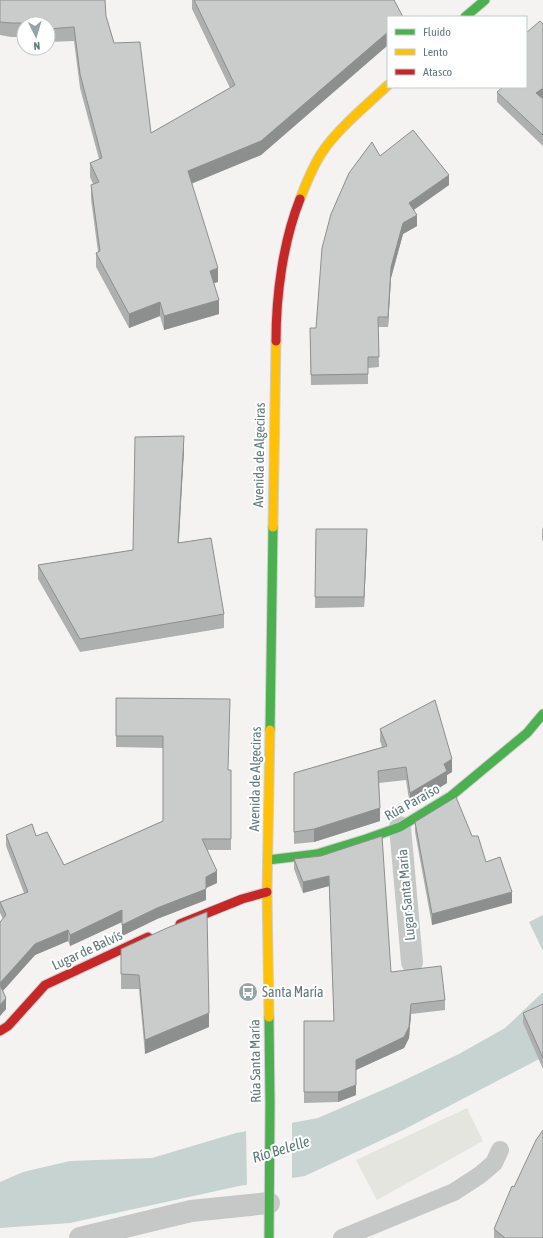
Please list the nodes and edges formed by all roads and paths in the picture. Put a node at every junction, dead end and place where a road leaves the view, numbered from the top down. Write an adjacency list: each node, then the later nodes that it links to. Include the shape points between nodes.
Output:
1 (485, 0): 2 (main road)
2 (466, 16)
3 (387, 86): 6 (main road, Avenida de Algeciras, via 325,148 305,184 289,228 281,273 276,319)
4 (543, 714): 5 (main road, Rúa Paraíso, via 527,733 451,796)
5 (400, 827): 6 (main road, Rúa Paraíso, via 317,854); 10 (street, Lugar Santa María)
6 (268, 860): 7 (main road, Rúa Santa María)
7 (268, 892): 8 (main road, via 242,899); 13 (main road, Rúa Santa María)
8 (170, 928)
9 (155, 934): 11 (main road, Lugar de Balvís, via 44,985 8,1026)
10 (412, 962)
11 (0, 1031)
12 (500, 1150): 16 (lane, via 494,1163 454,1192)
13 (269, 1197): 14 (street, via 191,1211); 15 (main road, Rúa Santa María)
14 (80, 1238)
15 (269, 1238)
16 (342, 1238)

